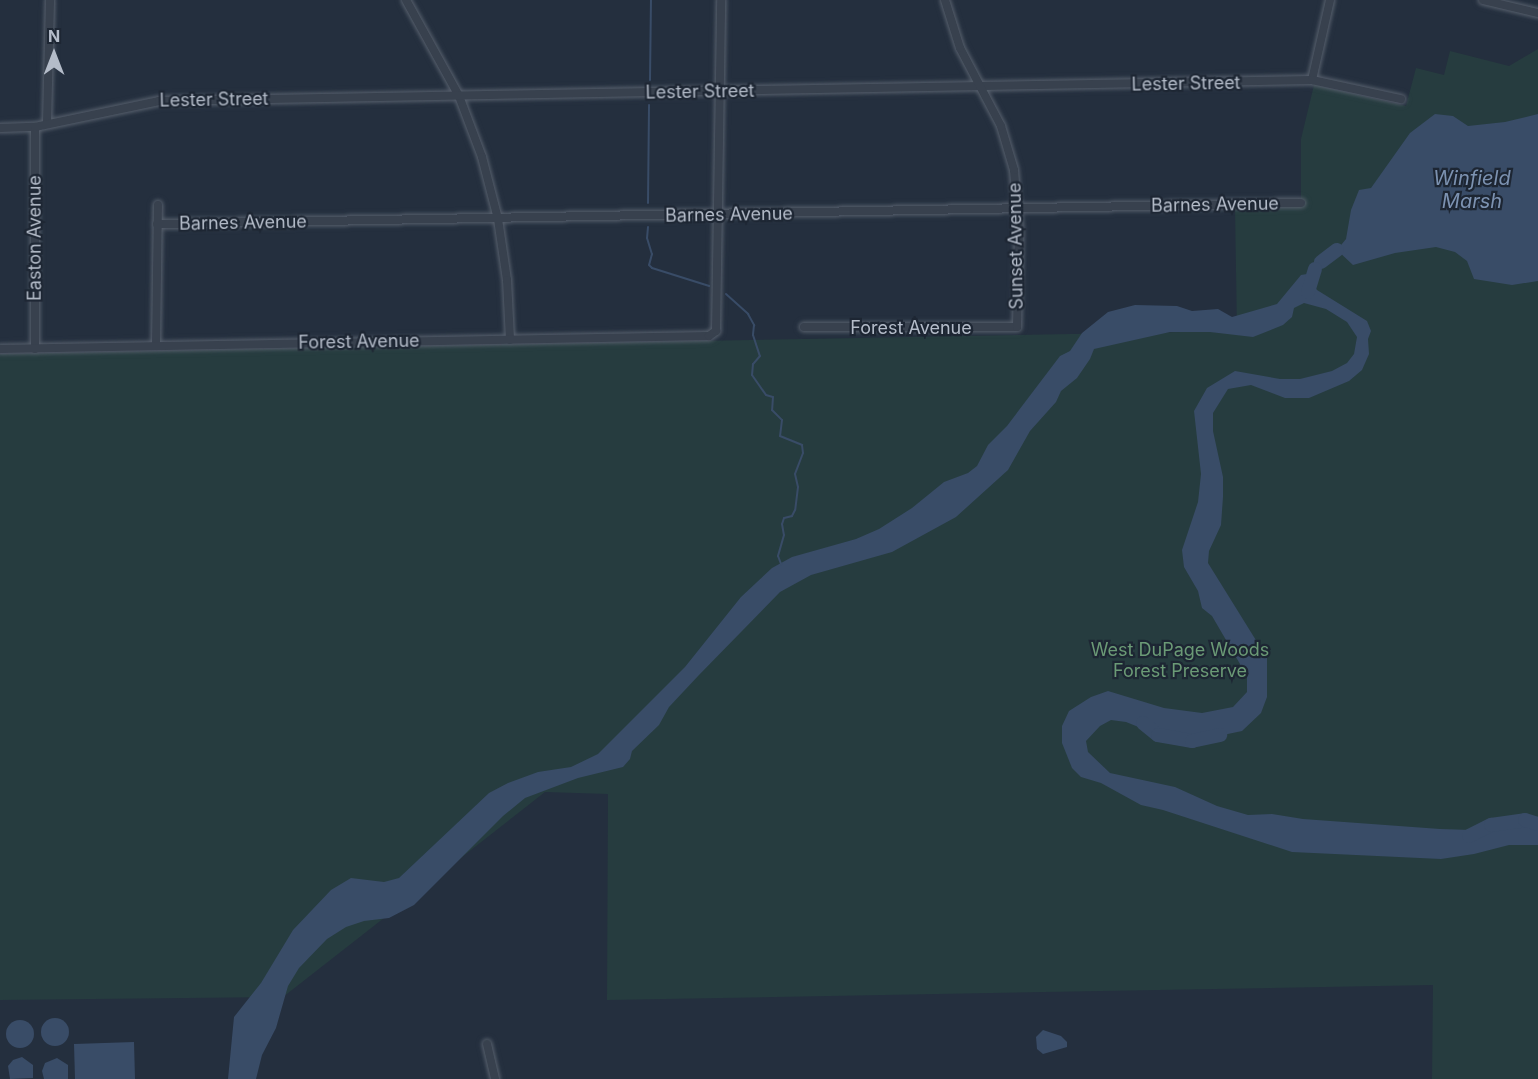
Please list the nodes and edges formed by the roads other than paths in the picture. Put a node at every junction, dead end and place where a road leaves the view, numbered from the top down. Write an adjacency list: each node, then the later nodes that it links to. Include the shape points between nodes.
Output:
1 (50, 0): 13 (street)
2 (406, 0): 11 (street)
3 (721, 0): 10 (street)
4 (945, 0): 9 (street, Sunset Avenue, via 960,48)
5 (1330, 0): 8 (street)
6 (1483, 0): 7 (street)
7 (1538, 13)
8 (1312, 80): 9 (street, Lester Street); 12 (street, Lester Street)
9 (981, 88): 10 (street, Lester Street); 18 (street, Sunset Avenue, via 1009,148)
10 (720, 92): 11 (street, Lester Street); 19 (street)
11 (459, 96): 13 (street, Lester Street, via 159,101); 20 (street, via 482,157)
12 (1401, 99)
13 (47, 123): 14 (street, Lester Street)
14 (34, 127): 15 (street, Lester Street); 27 (street, Easton Avenue)
15 (0, 128)
16 (1301, 203): 18 (street, Barnes Avenue)
17 (158, 205): 21 (street)
18 (1018, 210): 19 (street, Barnes Avenue); 23 (street, Sunset Avenue)
19 (718, 215): 20 (street, Barnes Avenue); 24 (street, Forest Avenue, via 716,331 709,336)
20 (498, 219): 21 (street, Barnes Avenue); 24 (street)
21 (157, 224): 25 (street)
22 (804, 327): 23 (street, Forest Avenue)
23 (1017, 327)
24 (510, 340): 25 (street, Forest Avenue)
25 (156, 345): 27 (street, Forest Avenue)
26 (0, 349): 27 (street, Forest Avenue)
27 (35, 349)
28 (487, 1044): 29 (street)
29 (495, 1079)

